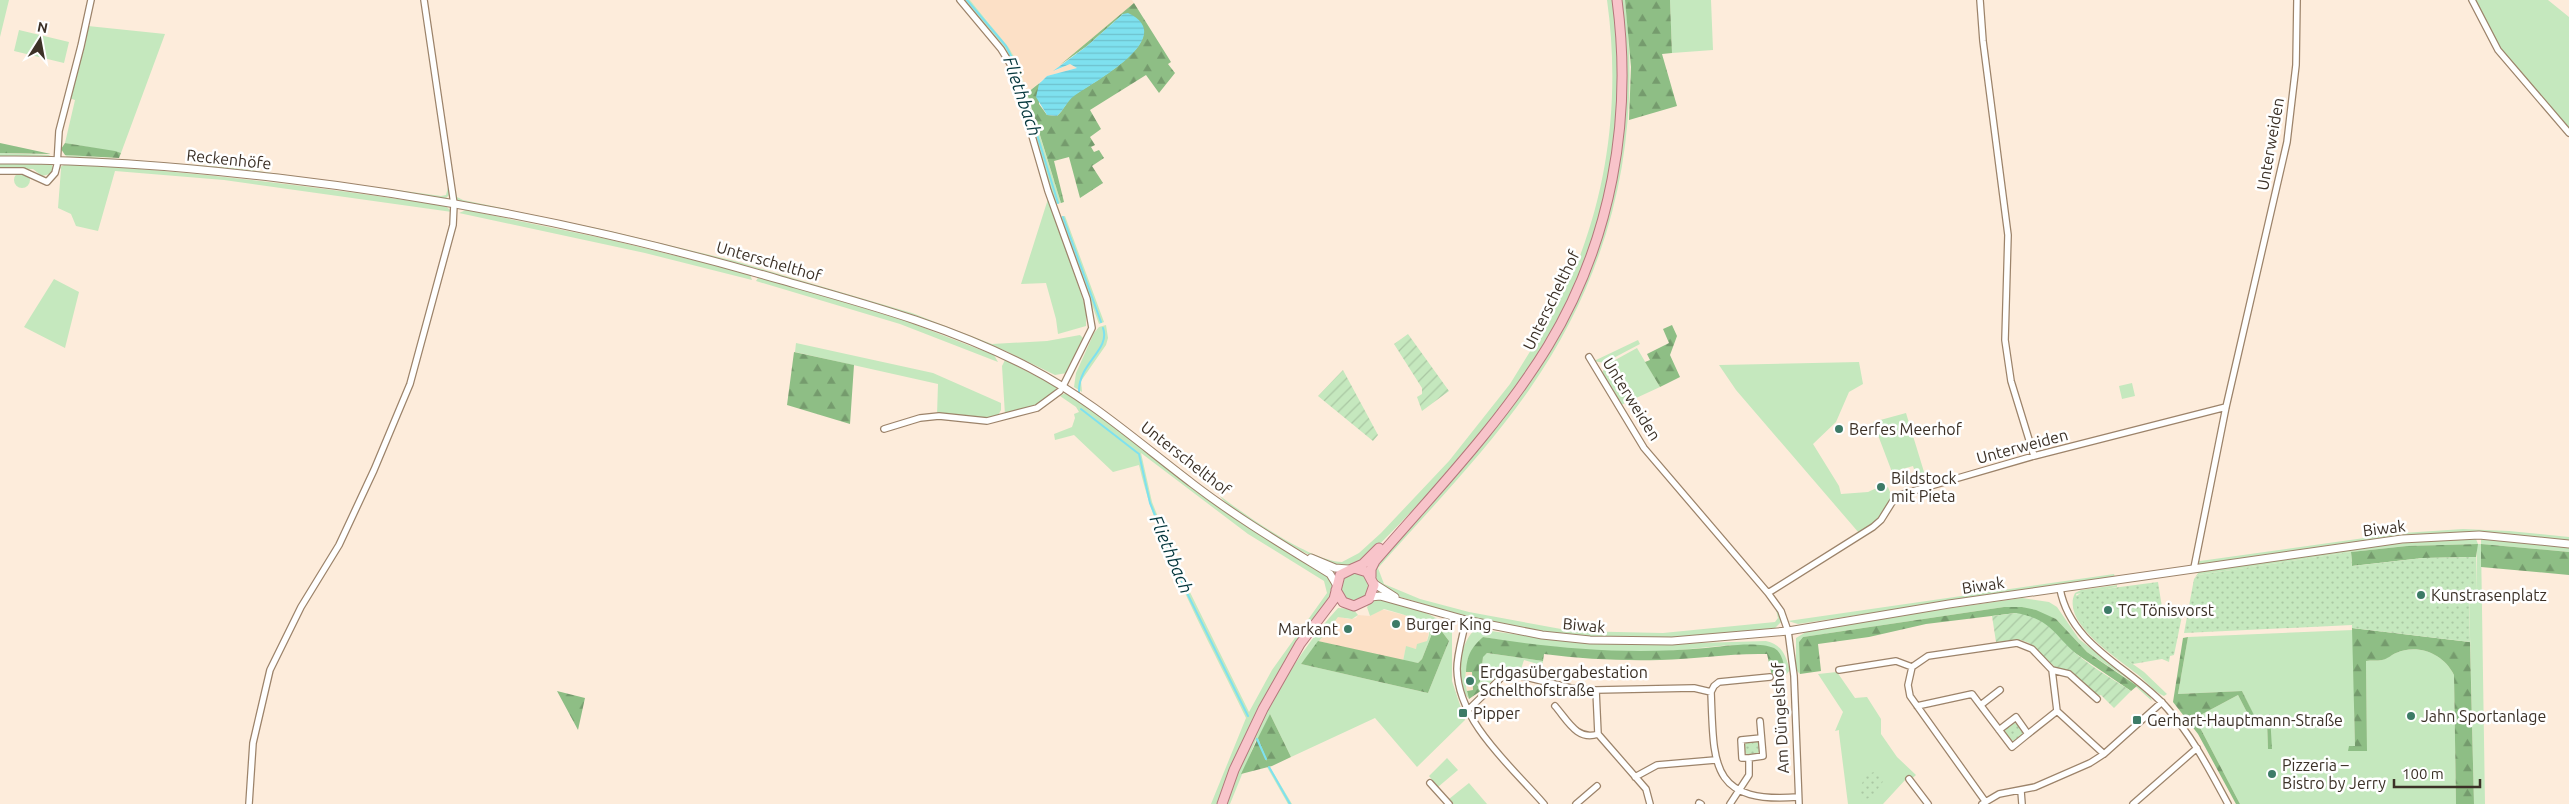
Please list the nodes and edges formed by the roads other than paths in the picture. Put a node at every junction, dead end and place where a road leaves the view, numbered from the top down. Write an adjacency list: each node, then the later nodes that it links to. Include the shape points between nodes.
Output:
1 (90, 0): 10 (street, via 59,131)
2 (424, 0): 12 (street)
3 (960, 0): 14 (street, via 1012,67 1048,191 1087,299 1092,328)
4 (1617, 0): 18 (main road, Unterschelthof, via 1623,62 1620,134 1607,206 1586,271 1548,345 1529,374 1478,441)
5 (1980, 0): 17 (street, via 2008,235 2005,340 2014,396)
6 (2298, 0): 15 (street, Unterweiden, via 2296,65 2287,142)
7 (2472, 0): 8 (street, via 2498,50)
8 (2569, 133)
9 (0, 160): 10 (street, Reckenhöfe)
10 (57, 160): 11 (street, via 55,173 47,182 23,171); 12 (street, Reckenhöfe, via 219,171)
11 (0, 171)
12 (454, 204): 14 (street, Unterschelthof, via 628,240 861,303 1001,353); 64 (street, via 453,225 410,384 339,545 301,606 270,670 253,743)
13 (1589, 356): 26 (street, Unterweiden, via 1644,448)
14 (1062, 388): 16 (street, via 1037,408 987,421 938,416); 20 (street, Unterschelthof, via 1102,412 1193,484)
15 (2226, 407): 17 (street, Unterweiden); 22 (street, Unterweiden)
16 (884, 429)
17 (2034, 456): 26 (street, Unterweiden, via 1896,496 1873,527)
18 (1435, 490): 21 (main road, Unterschelthof, via 1366,561); 23 (main road, Unterschelthof, via 1373,564)
19 (2569, 544): 22 (street, Biwak, via 2479,535 2441,536)
20 (1293, 550): 21 (street, Unterschelthof, via 1332,567); 24 (street, Unterschelthof, via 1330,574)
21 (1351, 568): 23 (main road, via 1364,570); 24 (main road, via 1340,575)
22 (2194, 568): 25 (street, Biwak)
23 (1372, 580): 27 (main road); 29 (street, Biwak)
24 (1336, 587): 28 (main road); 32 (main road, via 1334,599 1300,644)
25 (2060, 589): 31 (street, Biwak); 41 (street, via 2081,634)
26 (1768, 594): 31 (street, Unterweiden, via 1781,611)
27 (1371, 597): 28 (main road, via 1360,605); 29 (street, Biwak)
28 (1344, 602): 32 (main road, via 1337,606)
29 (1404, 602): 30 (street, Biwak)
30 (1466, 620): 31 (street, Biwak, via 1542,635 1624,642); 45 (street, via 1457,666 1459,689)
31 (1788, 631): 62 (street, Am Düngelshof, via 1794,676)
32 (1294, 658): 65 (main road, via 1248,738)
33 (1912, 666): 34 (street, via 1896,661); 35 (street, via 1928,656 2017,643 2032,649); 44 (street, via 1908,684 1910,696)
34 (1839, 670)
35 (2052, 670): 40 (street, via 2069,674); 46 (street)
36 (1770, 677): 39 (street, via 1719,682)
37 (1596, 690): 39 (street, via 1694,688); 45 (street, via 1508,674); 49 (street)
38 (2000, 690): 42 (street)
39 (1711, 692): 55 (street)
40 (2097, 699)
41 (2162, 702): 52 (street); 53 (street)
42 (1982, 704): 44 (street, via 1972,694); 48 (street)
43 (1555, 706): 49 (street, via 1580,734 1587,737)
44 (1917, 706): 63 (street)
45 (1467, 711): 67 (street)
46 (2057, 711): 50 (street); 53 (street)
47 (1760, 721): 51 (street)
48 (1999, 730): 50 (street, via 2012,746); 50 (street, via 2016,717)
49 (1598, 734): 56 (street)
50 (2028, 734)
51 (1761, 738): 54 (street, via 1762,756); 54 (street, via 1741,740 1742,758)
52 (2198, 748): 74 (street); 75 (street)
53 (2104, 754): 61 (street, via 2090,763)
54 (1749, 758): 60 (street, via 1749,774)
55 (1716, 760): 56 (street, via 1657,765); 60 (street, via 1722,773)
56 (1635, 778): 69 (street, via 1648,793)
57 (1909, 779): 72 (street)
58 (1430, 783): 66 (street)
59 (1597, 786): 68 (street)
60 (1740, 790): 62 (street, via 1762,799); 70 (street)
61 (2021, 791): 63 (street, via 1999,794); 73 (street)
62 (1798, 797): 71 (street, Am Düngelshof)
63 (1984, 802)
64 (249, 804)
65 (1222, 804)
66 (1449, 804)
67 (1544, 804)
68 (1576, 804)
69 (1650, 804)
70 (1730, 804)
71 (1799, 804)
72 (1928, 804)
73 (2022, 804)
74 (2133, 804)
75 (2228, 804)

